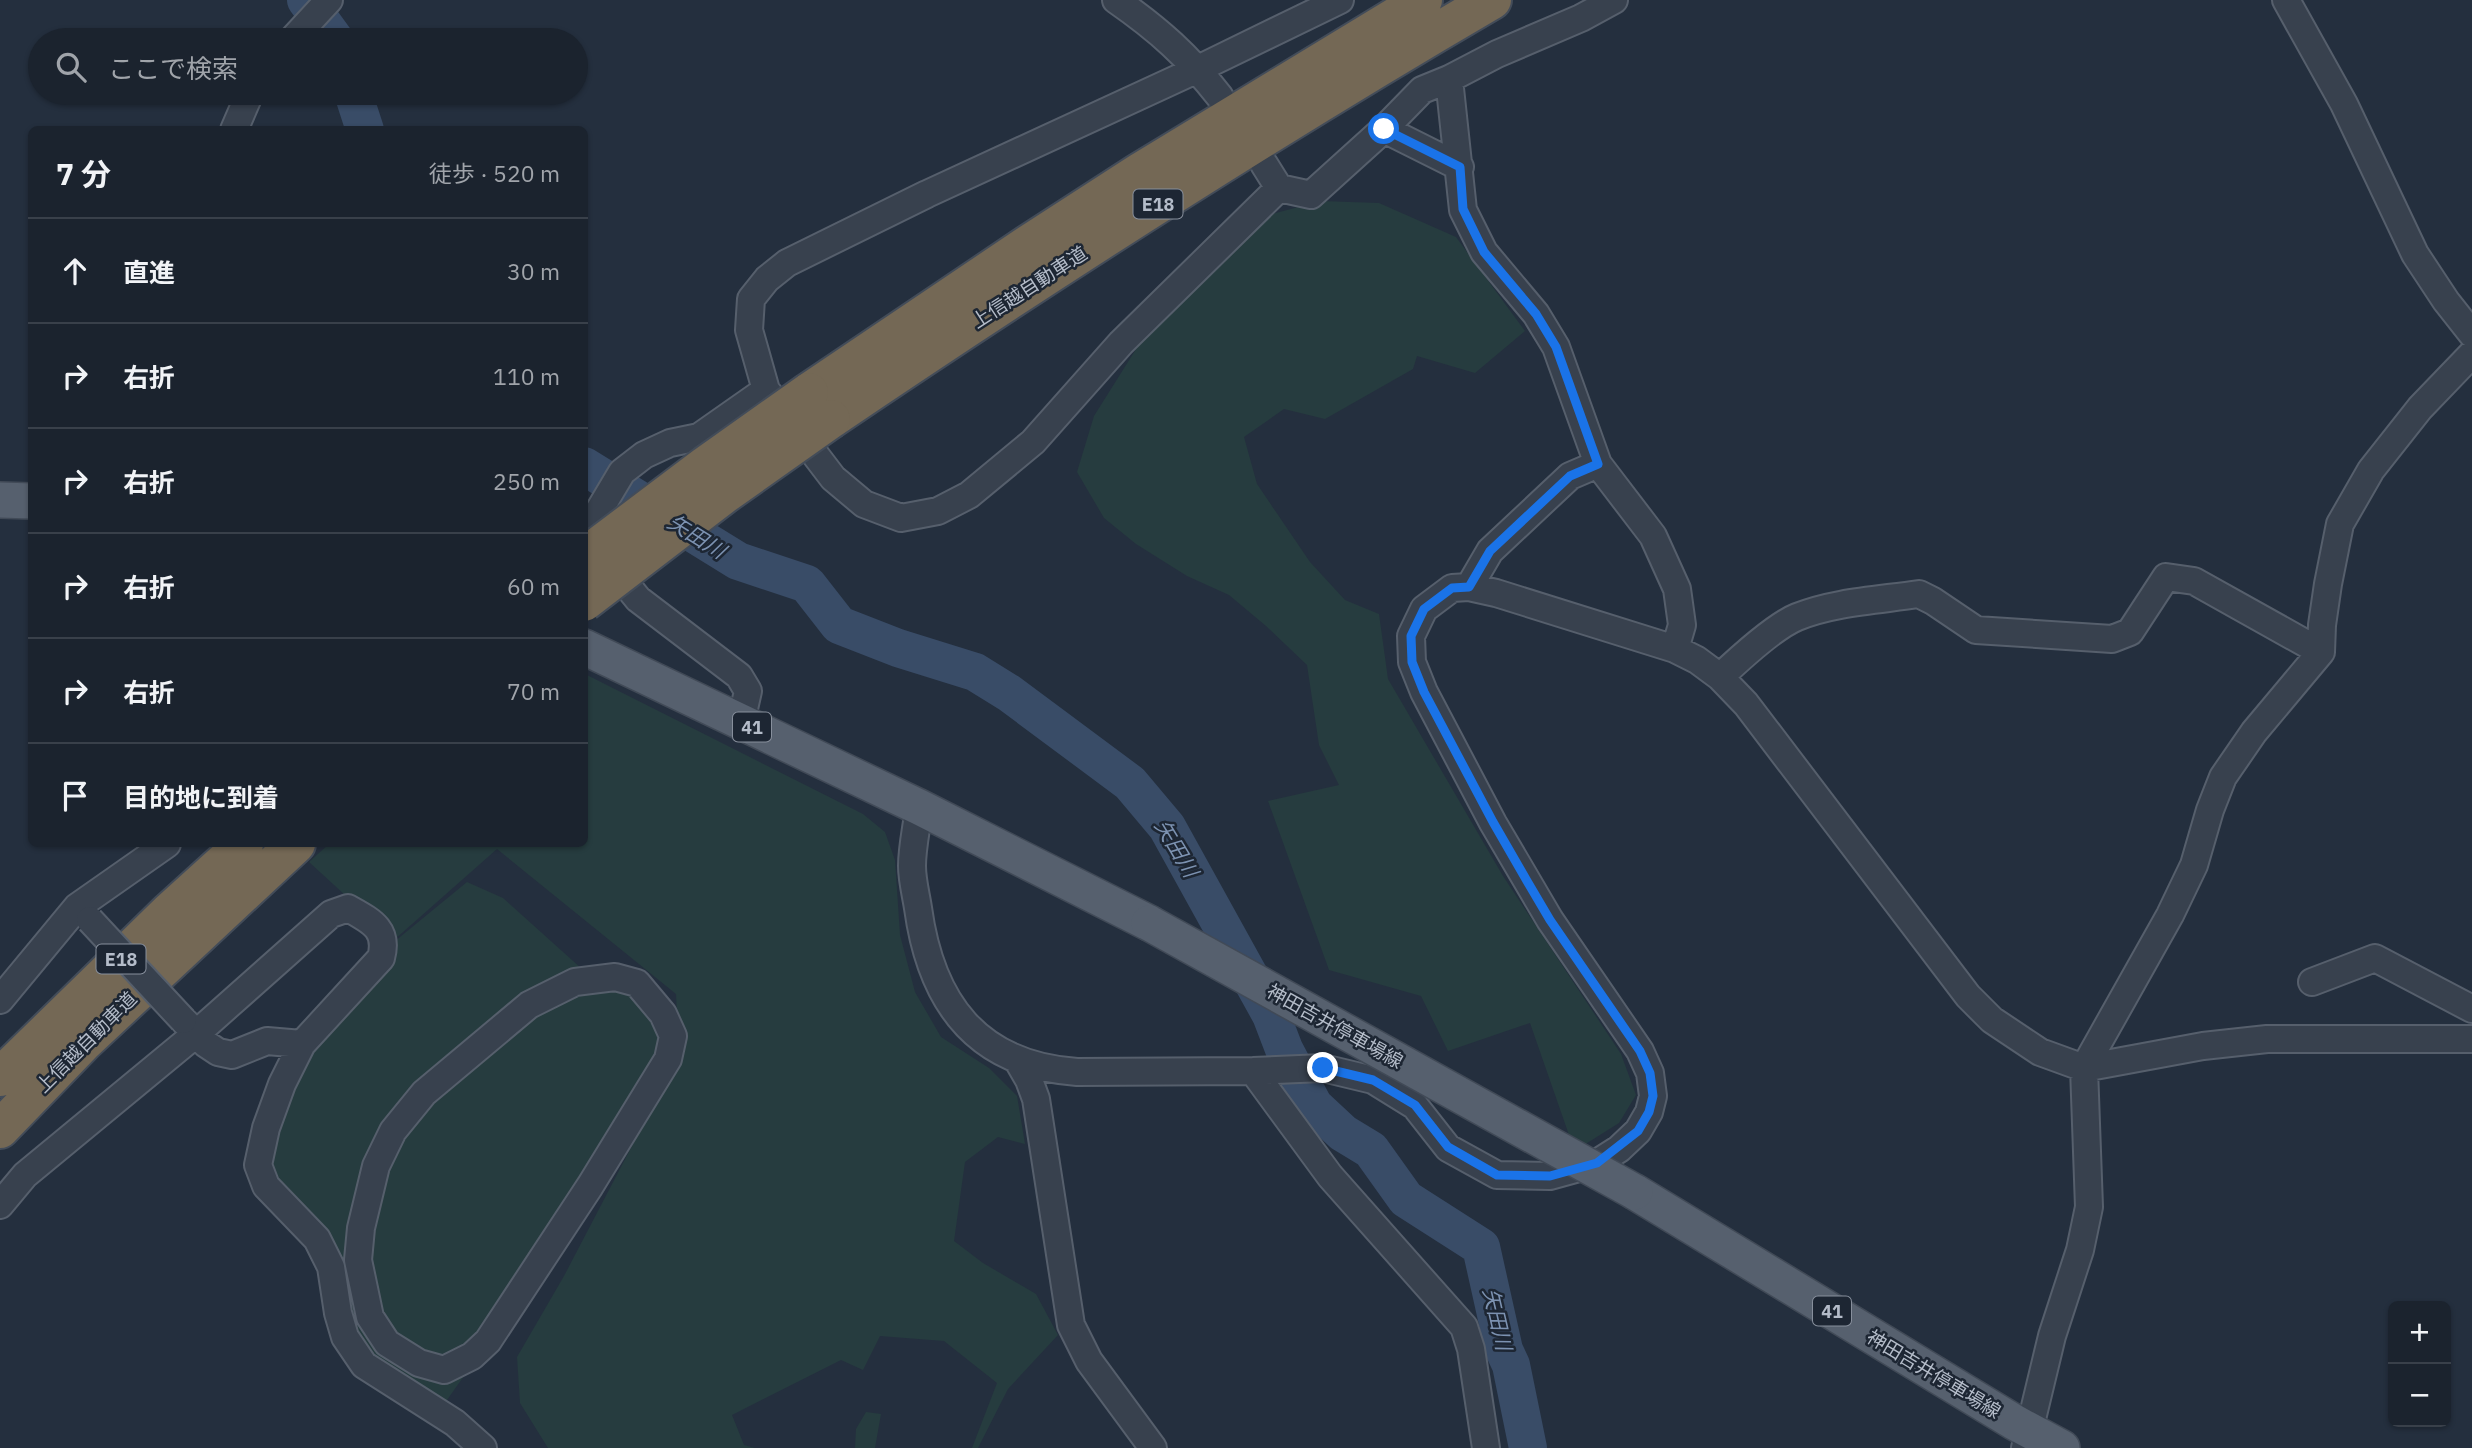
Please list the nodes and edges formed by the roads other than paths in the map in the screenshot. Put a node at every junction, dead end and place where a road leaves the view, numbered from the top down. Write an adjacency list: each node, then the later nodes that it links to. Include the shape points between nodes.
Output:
1 (329, 0): 8 (street)
2 (1116, 0): 9 (street, via 1158,30)
3 (1340, 0): 9 (street)
4 (1423, 0): 21 (highway, 上信越自動車道 / E18, via 1016,253)
5 (1492, 0): 21 (highway, 上信越自動車道 / E18, via 1044,276)
6 (1614, 0): 10 (street)
7 (2286, 0): 18 (street, via 2344,104 2416,254)
8 (303, 28)
9 (1198, 69): 11 (street); 20 (street, via 787,264 751,299 749,330)
10 (1449, 79): 14 (street, via 1422,90); 16 (street)
11 (1220, 97)
12 (245, 105): 13 (street)
13 (236, 126)
14 (1384, 129): 16 (street); 17 (street, via 1311,195)
15 (1264, 164): 17 (street)
16 (1460, 167): 22 (street, via 1463,209 1484,252 1536,314 1556,347)
17 (1279, 188): 20 (street, via 1121,343 1033,442 969,495 938,511 901,518 864,504 834,478)
18 (2472, 334)
19 (2472, 354): 30 (street, via 2420,408 2371,470 2340,524)
20 (766, 390): 32 (street, via 699,437 670,443 622,472 597,514 594,531 600,552 638,598 739,676 748,691)
21 (820, 406): 25 (highway, 上信越自動車道 / E18, bridge, via 705,465); 27 (highway, 上信越自動車道 / E18, bridge, via 725,494)
22 (1598, 464): 26 (street, via 1570,476 1490,551); 29 (street, via 1653,536 1676,589 1682,625)
23 (0, 500): 24 (main road)
24 (28, 501)
25 (588, 554)
26 (1469, 587): 29 (street); 47 (street, via 1452,588 1424,609 1411,636 1412,662 1493,822 1550,920 1640,1051 1650,1073 1653,1096 1649,1112 1638,1131 1597,1163 1550,1176 1497,1175 1448,1147 1415,1105 1373,1080 1323,1068)
27 (588, 599)
28 (588, 649): 32 (main road, 神田吉井停車場線 / 41)
29 (1675, 649): 31 (street)
30 (2321, 652): 31 (street, via 2194,580 2166,577 2130,632 2112,639 1976,630 1919,594 1793,618); 46 (street, via 2254,732 2223,778 2194,864 2170,915)
31 (1720, 677): 46 (street, via 1746,704 1968,996 1992,1020 2040,1052)
32 (741, 722): 33 (main road, 神田吉井停車場線 / 41)
33 (919, 807): 45 (street, via 912,866 922,939 932,970 946,997 977,1036); 54 (main road, 神田吉井停車場線 / 41, bridge, via 1149,923 1636,1192)
34 (163, 847): 37 (street)
35 (241, 847): 48 (highway, 上信越自動車道 / E18)
36 (293, 847): 43 (highway, 上信越自動車道 / E18)
37 (83, 913): 39 (street); 41 (street, bridge)
38 (2312, 982): 40 (street, via 2375,958)
39 (0, 1000)
40 (2472, 1009)
41 (190, 1027): 44 (street, via 206,1044 232,1055 267,1041); 44 (street, via 331,914 348,908 380,929 381,958); 51 (street, via 25,1175)
42 (2472, 1039): 46 (street, via 2267,1039)
43 (84, 1042): 49 (highway, 上信越自動車道 / E18); 50 (highway)
44 (302, 1044): 53 (street, via 282,1084 258,1165 266,1186 317,1239 331,1267 345,1337 364,1365)
45 (1018, 1061): 47 (street, via 1077,1072); 56 (street, via 1036,1099 1070,1325 1089,1361)
46 (2084, 1068): 54 (street, via 2086,1228 2052,1336)
47 (1264, 1070): 57 (street, via 1330,1176 1464,1327)
48 (0, 1077)
49 (0, 1129)
50 (0, 1139)
51 (0, 1205)
52 (444, 1370): 52 (street, via 419,1363 387,1343 370,1317 358,1260 376,1166 393,1131 424,1093 529,1005 575,982 615,977 637,983 663,1014 673,1036 668,1059 488,1341 472,1356); 53 (street)
53 (430, 1407): 55 (street)
54 (2027, 1438): 58 (main road, 神田吉井停車場線 / 41)
55 (483, 1448)
56 (1153, 1448)
57 (1486, 1448)
58 (2062, 1448)

